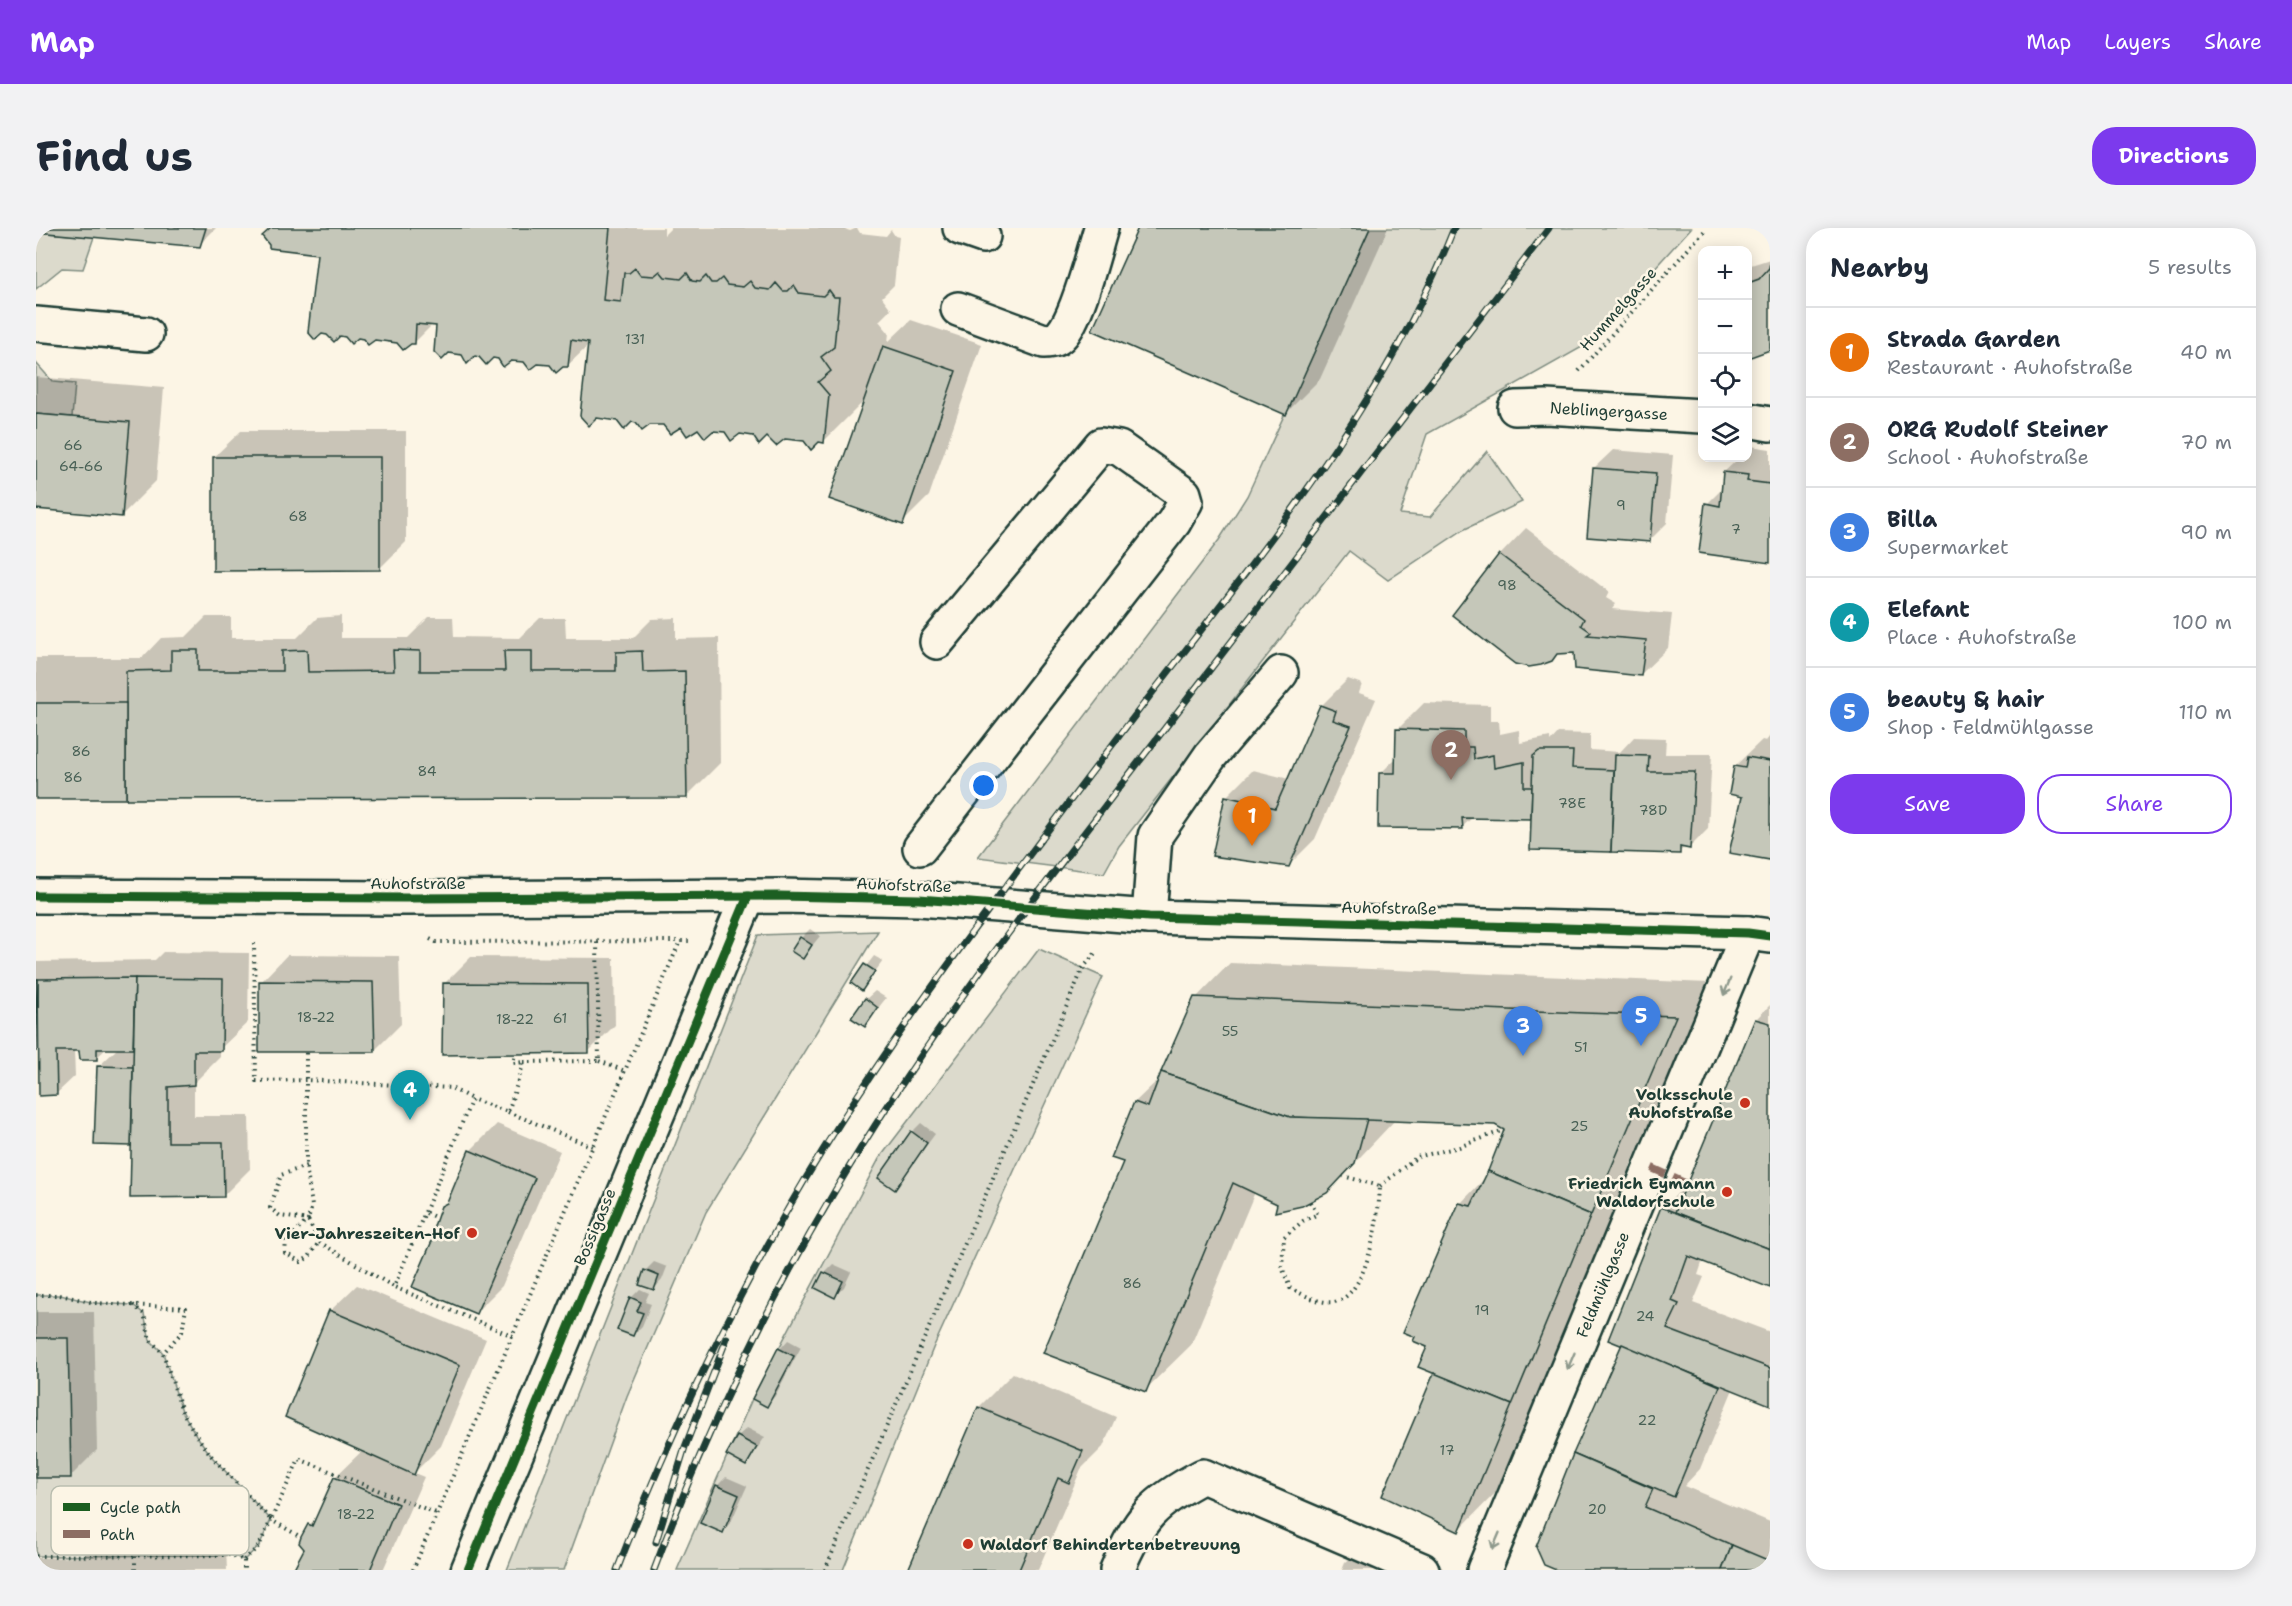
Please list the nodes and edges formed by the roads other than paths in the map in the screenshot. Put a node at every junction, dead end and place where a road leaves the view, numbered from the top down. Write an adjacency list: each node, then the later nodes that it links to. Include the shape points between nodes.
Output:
1 (1101, 228): 2 (street, via 1072,316 1056,339 1044,341)
2 (958, 309)
3 (36, 324): 4 (street)
4 (146, 334)
5 (1531, 407): 6 (street, Neblingergasse)
6 (1698, 416)
7 (1752, 421): 8 (street)
8 (1770, 424)
9 (937, 642): 11 (street, via 1101,445 1119,448 1184,494 1186,501 1174,522)
10 (1281, 673): 14 (street, via 1211,755 1155,836)
11 (920, 848)
12 (36, 896): 13 (street, Auhofstraße)
13 (748, 896): 14 (street, Auhofstraße, via 920,899); 16 (street, Bossigasse)
14 (1138, 916): 15 (street, Auhofstraße)
15 (1759, 934): 19 (street, Feldmühlgasse, one-way to 19)
16 (468, 1570)
17 (1117, 1570): 18 (street, via 1149,1511 1172,1492 1203,1476)
18 (1422, 1570)
19 (1484, 1570)

